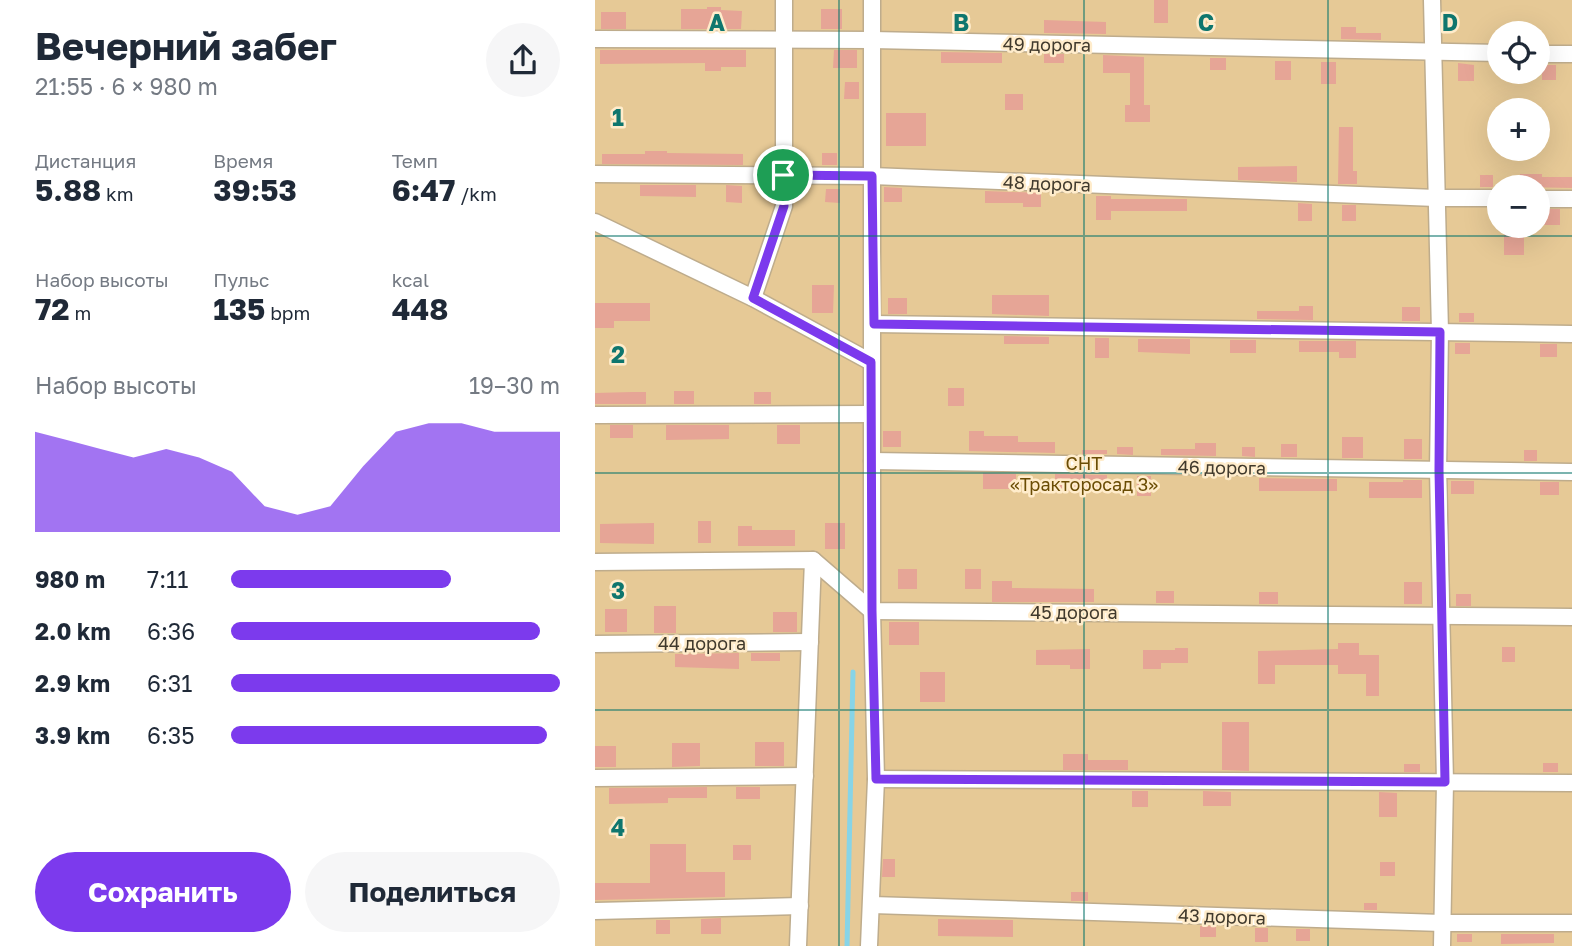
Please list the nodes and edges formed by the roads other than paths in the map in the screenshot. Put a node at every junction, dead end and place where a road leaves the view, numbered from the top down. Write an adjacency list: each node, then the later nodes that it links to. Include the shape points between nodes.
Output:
1 (784, 0): 5 (street)
2 (872, 0): 6 (street)
3 (1432, 0): 7 (street)
4 (595, 39): 5 (street, 49 дорога)
5 (784, 40): 6 (street, 49 дорога); 12 (street)
6 (872, 40): 7 (street, 49 дорога); 13 (street)
7 (1432, 52): 8 (street, 49 дорога); 14 (street)
8 (1487, 53)
9 (1550, 54): 10 (street)
10 (1572, 54)
11 (595, 174): 12 (street, 48 дорога)
12 (783, 175): 13 (street, 48 дорога); 19 (street, via 784,206)
13 (872, 176): 14 (street, 48 дорога); 20 (street)
14 (1436, 198): 15 (street, 48 дорога); 21 (street)
15 (1487, 198)
16 (1550, 199): 17 (street)
17 (1572, 199)
18 (595, 222): 19 (street)
19 (753, 298): 23 (street)
20 (874, 324): 21 (street); 23 (street)
21 (1440, 332): 22 (street); 27 (street)
22 (1572, 334)
23 (871, 362): 24 (street)
24 (871, 414): 25 (street); 26 (street)
25 (595, 415)
26 (872, 461): 27 (street, 46 дорога); 31 (street)
27 (1439, 470): 28 (street, 46 дорога); 32 (street)
28 (1572, 472)
29 (813, 560): 30 (street); 31 (street); 34 (street)
30 (595, 562)
31 (872, 611): 32 (street, 45 дорога); 38 (street)
32 (1443, 615): 33 (street, 45 дорога); 39 (street)
33 (1572, 617)
34 (810, 642): 35 (street, 44 дорога); 36 (street)
35 (595, 644)
36 (806, 776): 37 (street); 42 (street)
37 (595, 778)
38 (876, 779): 39 (street); 41 (street)
39 (1445, 782): 40 (street); 44 (street)
40 (1572, 783)
41 (872, 905): 44 (street, 43 дорога); 47 (street)
42 (800, 906): 43 (street); 46 (street)
43 (595, 911)
44 (1442, 923): 45 (street, 43 дорога); 48 (street)
45 (1572, 923)
46 (799, 946)
47 (869, 946)
48 (1442, 946)

